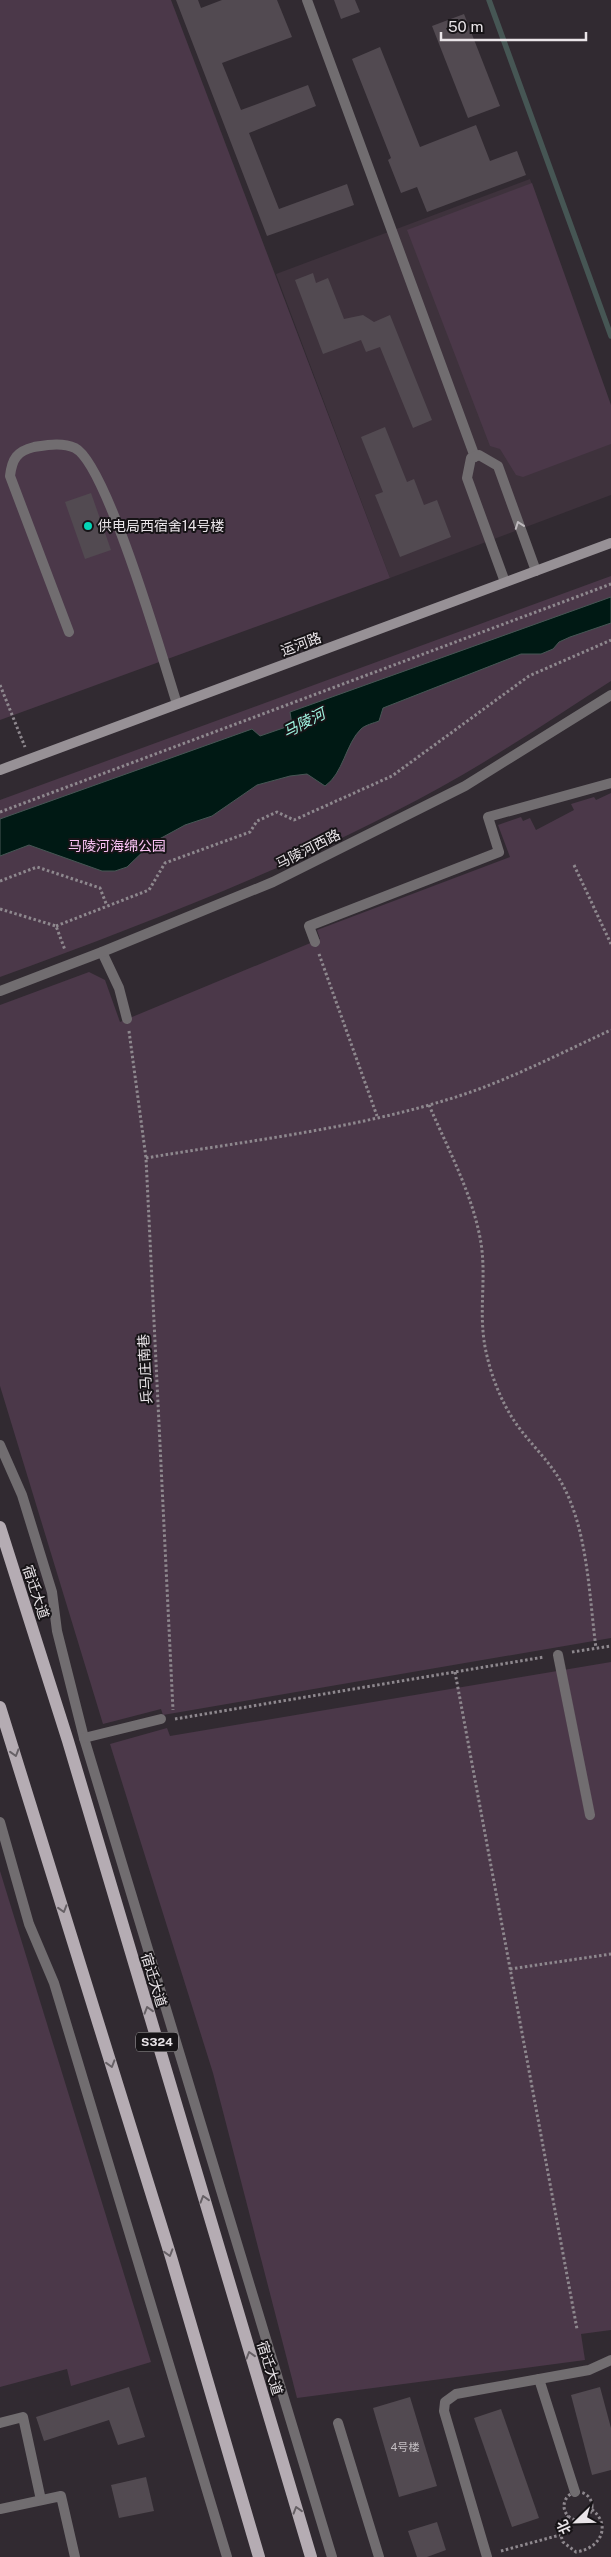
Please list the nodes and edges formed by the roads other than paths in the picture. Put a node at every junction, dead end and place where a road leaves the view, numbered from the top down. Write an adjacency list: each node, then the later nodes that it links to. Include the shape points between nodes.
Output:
1 (307, 0): 2 (street)
2 (476, 457): 4 (street, one-way to 2, via 498,466 479,455); 5 (street, via 471,458 467,478)
3 (611, 543): 4 (street, 运河路)
4 (536, 570): 5 (street, 运河路)
5 (505, 582): 8 (street, 运河路)
6 (69, 632): 8 (street, via 10,476 11,464 17,454 28,448 63,444 77,448 87,460 106,496 139,584)
7 (611, 695): 12 (street, 马陵河西路, via 465,786 273,882)
8 (177, 704): 9 (street, 运河路)
9 (0, 770)
10 (611, 783): 11 (street, via 488,817 499,852 309,926)
11 (315, 942)
12 (102, 952): 13 (street, 马陵河西路); 14 (street, via 118,988)
13 (0, 991)
14 (126, 1019)
15 (0, 1445): 20 (street, via 22,1495 52,1592 57,1631)
16 (0, 1527): 34 (main road, 宿迁大道 / S324, one-way to 16, via 68,1741)
17 (558, 1655): 21 (street)
18 (0, 1707): 33 (main road, one-way to 33, via 171,2257)
19 (161, 1719): 20 (street)
20 (84, 1738): 35 (street)
21 (590, 1815)
22 (0, 1822): 32 (street, via 28,1924 54,1984)
23 (611, 2360): 24 (street, via 589,2370)
24 (539, 2379): 27 (street); 30 (street, via 456,2394 445,2402 444,2411)
25 (0, 2423): 28 (street, via 23,2418)
26 (338, 2423): 36 (street)
27 (575, 2492)
28 (41, 2500): 29 (street); 31 (street, via 61,2496)
29 (0, 2509)
30 (487, 2556)
31 (75, 2557)
32 (227, 2557)
33 (258, 2557)
34 (311, 2557)
35 (332, 2557)
36 (379, 2557)

